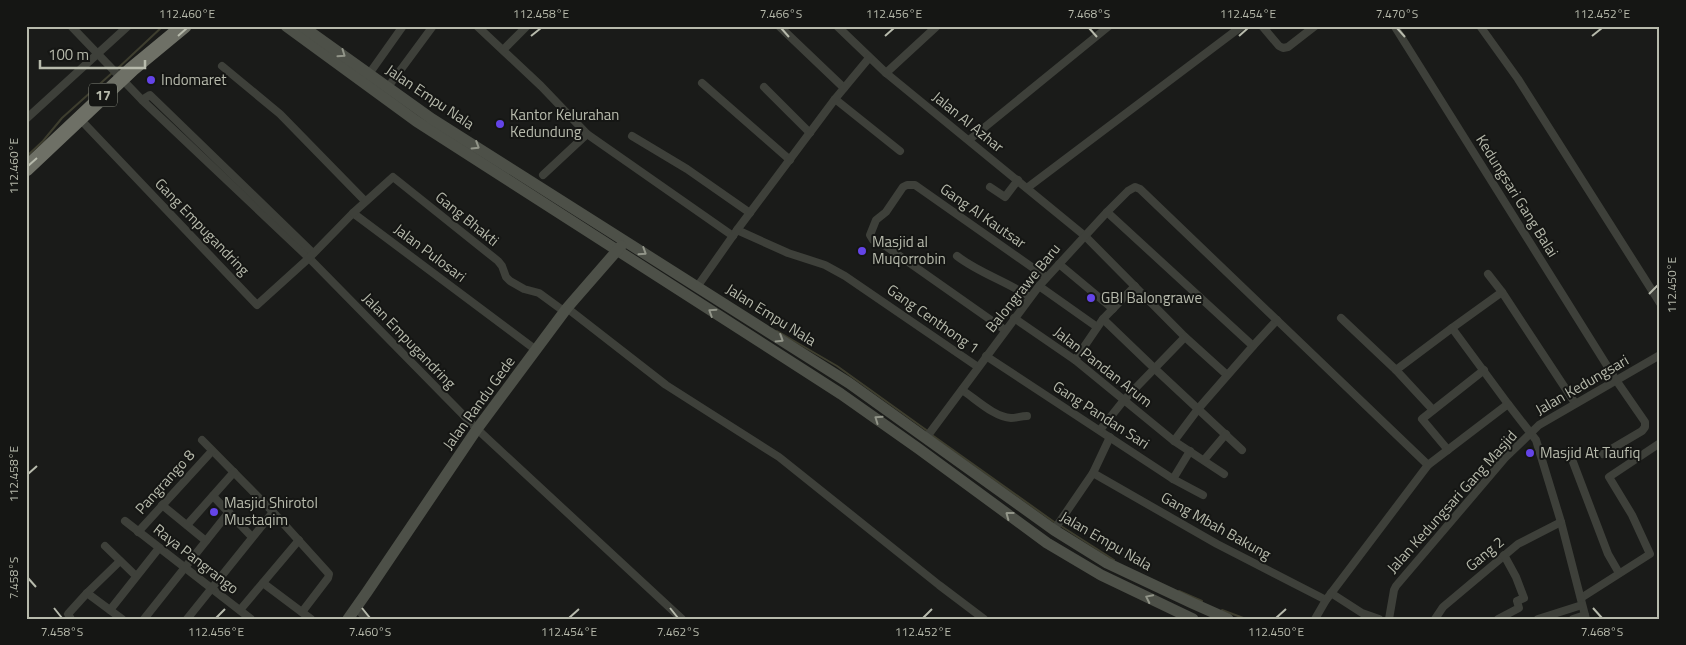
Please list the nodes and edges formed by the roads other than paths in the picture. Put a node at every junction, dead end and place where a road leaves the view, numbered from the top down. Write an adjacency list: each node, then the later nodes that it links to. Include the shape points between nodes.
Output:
1 (71, 26): 20 (street)
2 (128, 26): 20 (street)
3 (184, 26): 25 (highway, 17)
4 (286, 26): 31 (main road, Jalan Empu Nala)
5 (302, 26): 23 (main road, Jalan Empu Nala, one-way to 23)
6 (403, 26): 23 (street)
7 (433, 26): 26 (street)
8 (477, 26): 19 (street, Gang Centhong 1)
9 (527, 26): 19 (street)
10 (779, 26): 29 (street)
11 (837, 26): 21 (street, Jalan Al Azhar)
12 (937, 26): 24 (street)
13 (1109, 26): 38 (street)
14 (1242, 26): 45 (street)
15 (1262, 26): 16 (street, via 1283,48)
16 (1315, 26)
17 (1481, 26): 64 (street)
18 (1395, 27): 85 (street, Kedungsari Gang Balai)
19 (503, 50): 36 (street, Gang Centhong 1)
20 (99, 52): 25 (street); 33 (street)
21 (869, 58): 24 (street, Jalan Al Azhar); 29 (street)
22 (222, 66): 46 (street, via 280,114)
23 (371, 70): 26 (main road, Jalan Empu Nala)
24 (886, 73): 38 (street, Jalan Al Azhar)
25 (116, 74): 32 (highway, 17); 54 (street, Jalan Empugandring, via 145,97)
26 (391, 83): 31 (main road, Jalan Empu Nala)
27 (702, 83): 40 (street)
28 (764, 88): 35 (street)
29 (844, 88): 30 (street)
30 (835, 99): 35 (street); 39 (street)
31 (414, 113): 34 (main road, Jalan Empu Nala)
32 (78, 118): 41 (highway, 17); 54 (street, Gang Empugandring, via 257,305)
33 (26, 119)
34 (429, 123): 52 (main road, Jalan Empu Nala, one-way to 52); 53 (main road, Jalan Empu Nala)
35 (810, 133): 40 (street)
36 (587, 134): 42 (street); 50 (street, Gang Centhong 1)
37 (632, 136): 49 (street, via 688,169)
38 (969, 140): 43 (street, Jalan Al Azhar)
39 (900, 151)
40 (790, 160): 49 (street)
41 (26, 169)
42 (543, 175)
43 (1018, 180): 44 (street, via 1005,197); 45 (street, Jalan Al Azhar)
44 (990, 187)
45 (1027, 188): 51 (street, Jalan Al Azhar)
46 (365, 201): 48 (street, Gang Bhakti); 66 (street, Gang Bhakti, via 394,178 498,261 508,279 524,289 539,292)
47 (1107, 212): 51 (street, Balongrawe Baru); 70 (street, Balongrawe Baru, via 1128,191 1140,189); 75 (street)
48 (353, 213): 54 (street); 76 (street, Jalan Pulosari)
49 (750, 213): 50 (street)
50 (735, 233): 59 (street); 80 (street, Gang Centhong 1, via 814,260 838,272)
51 (1085, 236): 56 (street, Balongrawe Baru); 61 (street, Jalan Al Azhar)
52 (625, 240): 53 (main road, Jalan Randu Gede); 59 (main road, Jalan Empu Nala, one-way to 59)
53 (617, 251): 66 (main road, Jalan Randu Gede); 154 (main road, Jalan Empu Nala, one-way to 53, via 1102,575 1047,543 814,375)
54 (311, 255): 93 (street, Jalan Empugandring)
55 (957, 256): 63 (street)
56 (1059, 264): 58 (street, Balongrawe Baru); 65 (street)
57 (1488, 274): 62 (street)
58 (1046, 277): 60 (street, Balongrawe Baru); 73 (street, Gang Al Kautsar, via 910,184 903,187 888,210 876,220 870,237)
59 (698, 283): 95 (main road, Jalan Empu Nala, one-way to 95)
60 (1039, 286): 63 (street, Balongrawe Baru); 71 (street)
61 (1135, 286): 65 (street); 74 (street, Jalan Al Azhar)
62 (1502, 292): 72 (street); 88 (street)
63 (1030, 297): 67 (street, Balongrawe Baru)
64 (1660, 303)
65 (1113, 309): 69 (street)
66 (566, 310): 76 (main road, Jalan Randu Gede); 153 (street, via 666,385 786,462)
67 (1014, 318): 73 (street, Balongrawe Baru); 79 (street, Jalan Pandan Arum)
68 (1341, 318): 82 (street)
69 (1103, 319): 71 (street); 81 (street)
70 (1277, 320): 75 (street); 109 (street)
71 (1097, 327): 79 (street)
72 (1452, 328): 82 (street); 83 (street)
73 (1005, 330): 78 (street, Balongrawe Baru)
74 (1185, 337): 81 (street); 84 (street, Jalan Al Azhar)
75 (1253, 346): 84 (street)
76 (536, 350): 93 (main road, Jalan Randu Gede)
77 (1660, 355): 85 (street, Jalan Kedungsari)
78 (986, 356): 80 (street, Balongrawe Baru); 94 (street, Gang Pandan Sari)
79 (1075, 360): 87 (street, Jalan Pandan Arum)
80 (978, 367): 86 (street, Balongrawe Baru)
81 (1154, 368): 87 (street); 90 (street)
82 (1396, 370): 91 (street)
83 (1484, 370): 89 (street); 91 (street)
84 (1226, 375): 90 (street)
85 (1616, 380): 88 (street, Jalan Kedungsari); 106 (street, Kedungsari Gang Balai, via 1645,422 1645,427)
86 (962, 390): 92 (street, via 996,413 1011,418); 95 (street, Balongrawe Baru)
87 (1124, 400): 94 (street); 100 (street, Jalan Pandan Arum)
88 (1575, 402): 97 (street, Jalan Kedungsari, via 1542,423)
89 (1508, 404): 97 (street); 104 (street)
90 (1198, 410): 96 (street); 100 (street)
91 (1434, 410): 104 (street, via 1422,419)
92 (1027, 416)
93 (479, 426): 139 (main road, Jalan Randu Gede); 152 (street, Jalan Empugandring)
94 (1100, 430): 98 (street, Gang Pandan Sari)
95 (928, 434): 122 (main road, Jalan Empu Nala)
96 (1226, 434): 103 (street); 107 (street)
97 (1532, 434): 120 (street, Jalan Kedungsari); 158 (street, Jalan Kedungsari Gang Masjid, via 1506,458 1396,586)
98 (1110, 437): 111 (street); 113 (street, Gang Pandan Sari)
99 (202, 440): 102 (street)
100 (1174, 441): 105 (street, Jalan Pandan Arum)
101 (1660, 444): 132 (street, via 1609,477 1650,554)
102 (212, 450): 110 (street, Pangrango 8); 116 (street, Pangrango 8)
103 (1242, 450)
104 (1448, 450): 109 (street)
105 (1190, 451): 107 (street, Jalan Pandan Arum); 113 (street)
106 (1603, 454)
107 (1204, 460): 112 (street, Jalan Pandan Arum)
108 (1573, 462): 132 (street, via 1608,554)
109 (1428, 465): 137 (street)
110 (234, 472): 115 (street); 118 (street, Pangrango 8)
111 (1094, 473): 122 (street); 137 (street, Gang Mbah Bakung, via 1217,544)
112 (1224, 474)
113 (1173, 479): 114 (street, Gang Pandan Sari)
114 (1203, 495)
115 (213, 496): 117 (street); 121 (street)
116 (162, 505): 121 (street); 123 (street, Pangrango 8)
117 (229, 512): 124 (street); 126 (street)
118 (273, 512): 124 (street); 125 (street, Pangrango 8)
119 (125, 521): 123 (street, Raya Pangrango)
120 (1561, 522): 129 (street, Gang 2, via 1526,538); 138 (street, Jalan Kedungsari)
121 (187, 525): 126 (street)
122 (1056, 527): 155 (main road, Jalan Empu Nala, via 1107,563)
123 (138, 532): 128 (street, Raya Pangrango)
124 (252, 536): 135 (street)
125 (299, 540): 134 (street); 142 (street, Pangrango 8, via 329,574)
126 (206, 541): 131 (street)
127 (105, 546): 130 (street)
128 (159, 548): 131 (street, Raya Pangrango); 133 (street)
129 (1504, 556): 159 (street, Gang 2, via 1443,607); 160 (street, via 1524,598 1517,601 1519,608)
130 (120, 561): 133 (street); 136 (street)
131 (185, 568): 135 (street, Raya Pangrango); 147 (street)
132 (1619, 574): 138 (street)
133 (136, 576): 140 (street)
134 (262, 583): 141 (street); 142 (street)
135 (211, 588): 141 (street, Raya Pangrango); 143 (street)
136 (87, 592): 140 (street); 145 (street, via 68,614)
137 (1328, 596): 156 (street); 157 (street, Gang Mbah Bakung)
138 (1581, 602): 144 (street, Jalan Kedungsari); 161 (street)
139 (356, 608): 150 (main road, Jalan Randu Gede); 151 (street)
140 (110, 610): 146 (street)
141 (240, 610): 148 (street, Raya Pangrango)
142 (302, 612): 149 (street)
143 (191, 617)
144 (1585, 617): 162 (street)
145 (70, 618)
146 (122, 619)
147 (144, 619)
148 (251, 619)
149 (311, 619)
150 (348, 619)
151 (367, 619)
152 (682, 619)
153 (984, 619)
154 (1193, 619)
155 (1228, 619)
156 (1315, 619)
157 (1379, 619)
158 (1388, 619)
159 (1435, 619)
160 (1498, 619)
161 (1538, 619)
162 (1573, 619)

